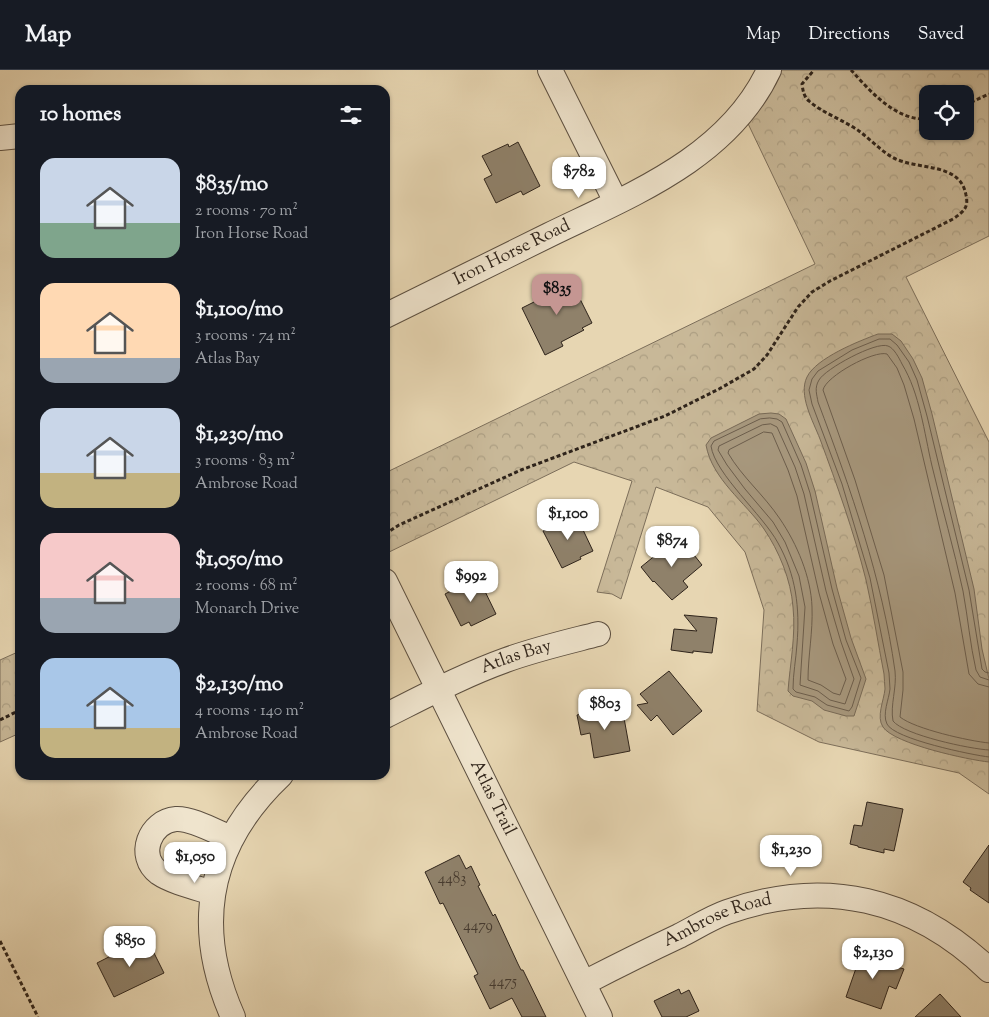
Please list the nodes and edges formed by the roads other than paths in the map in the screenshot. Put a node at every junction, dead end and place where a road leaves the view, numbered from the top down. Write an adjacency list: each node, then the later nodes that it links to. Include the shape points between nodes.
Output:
1 (550, 70): 5 (street)
2 (769, 70): 5 (street, Iron Horse Road, via 721,136 662,179)
3 (15, 136): 4 (street)
4 (0, 138)
5 (616, 202): 6 (street, Iron Horse Road)
6 (390, 314)
7 (390, 590): 9 (street, Atlas Trail)
8 (598, 634): 9 (street, Atlas Bay, via 505,660)
9 (438, 690): 10 (street, Atlas Bay); 15 (street, Atlas Trail)
10 (390, 714)
11 (276, 780): 12 (street, via 250,807)
12 (231, 838): 13 (street); 13 (street, via 196,823 177,819 159,826 148,842 150,862 159,873)
13 (213, 893): 16 (street, via 211,945 215,970)
14 (989, 970): 15 (street, Ambrose Road, via 947,935 920,920 891,907 830,894 759,902 726,913)
15 (584, 983): 17 (street, Atlas Trail)
16 (233, 1017)
17 (600, 1017)

